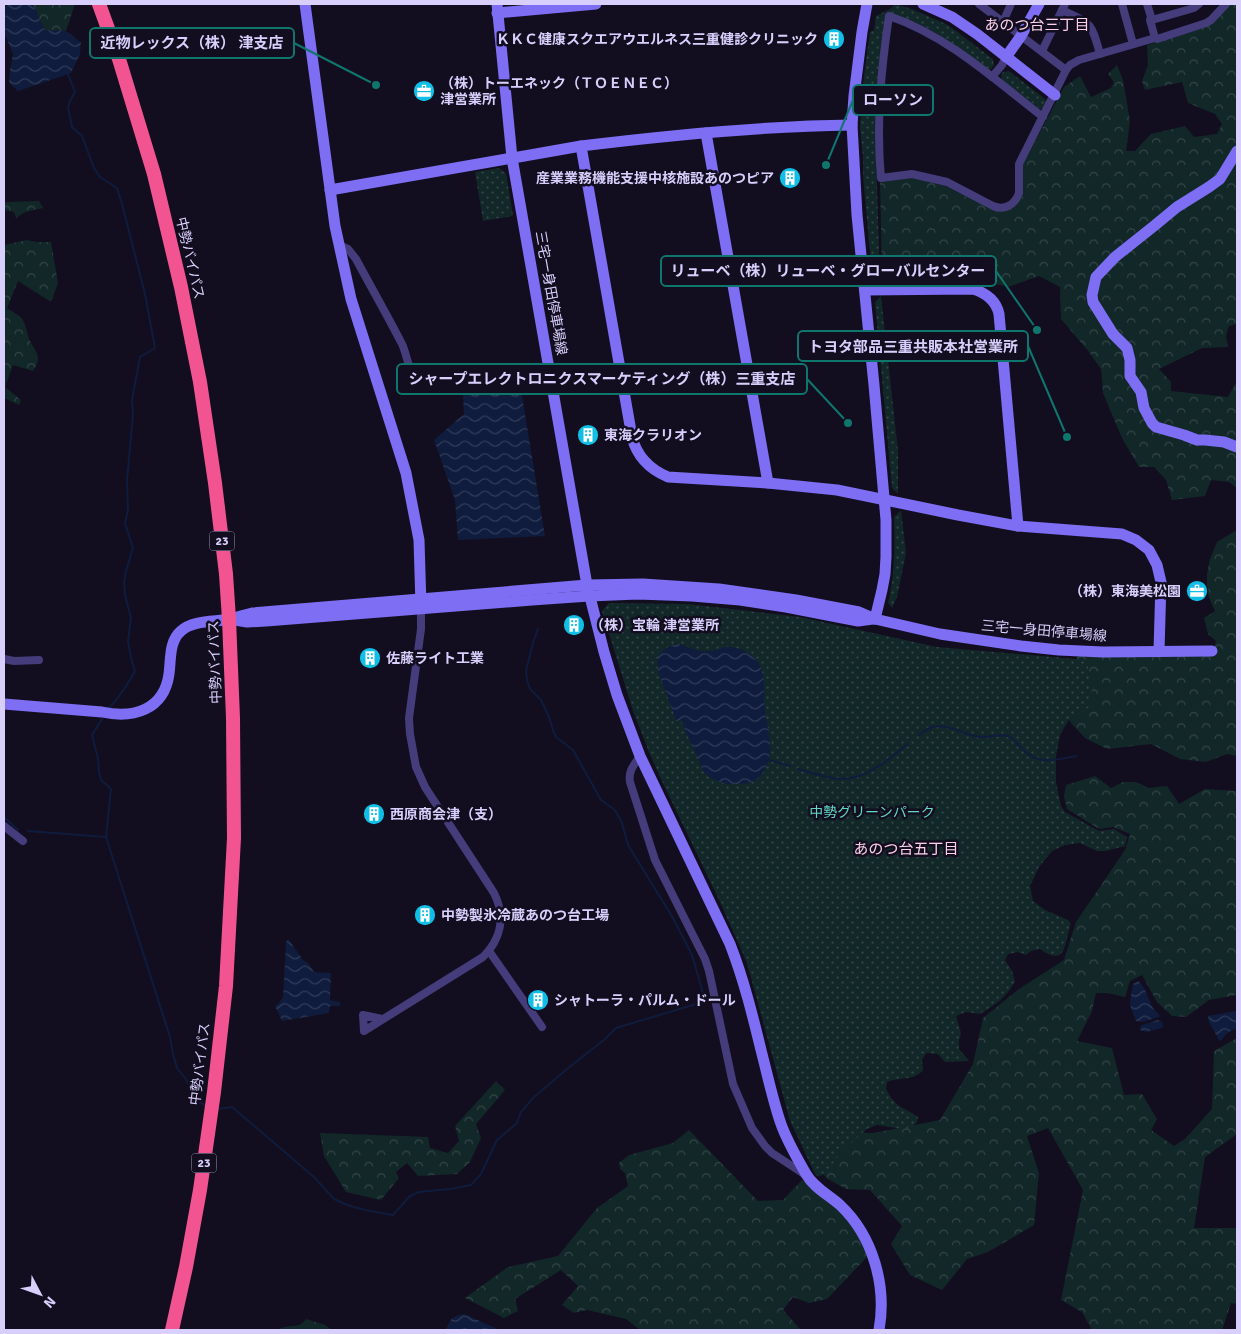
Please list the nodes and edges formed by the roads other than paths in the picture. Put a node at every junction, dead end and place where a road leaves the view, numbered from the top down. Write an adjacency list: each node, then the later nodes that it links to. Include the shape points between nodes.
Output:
1 (100, 4): 42 (highway, 中勢バイパス / 23, via 154,174 181,288 200,382 215,483)
2 (305, 4): 32 (street)
3 (596, 4): 14 (street)
4 (868, 4): 27 (street)
5 (923, 4): 22 (street, via 952,17)
6 (979, 4): 16 (street)
7 (1011, 4): 16 (street)
8 (1039, 4): 17 (street)
9 (1122, 4): 19 (street)
10 (1147, 4): 15 (street)
11 (1199, 4): 15 (street)
12 (1226, 4): 18 (street, via 1206,23)
13 (1063, 7): 20 (street); 21 (street, via 1088,24)
14 (497, 8): 31 (street, 三宅一身田停車場線)
15 (1152, 20): 18 (street)
16 (1003, 22): 17 (street)
17 (1021, 36): 20 (street); 22 (street)
18 (1155, 38): 19 (street)
19 (1134, 44): 21 (street)
20 (1042, 52): 23 (street)
21 (1100, 54): 23 (street, via 1075,62)
22 (1006, 57): 24 (street); 25 (street)
23 (1066, 70): 25 (street)
24 (992, 77): 26 (street); 26 (street, via 949,45 889,16 880,88 880,178 912,174 947,182 992,206 1005,208 1018,197 1019,164)
25 (1055, 94): 26 (street)
26 (1043, 117)
27 (852, 125): 28 (street); 34 (street)
28 (706, 133): 29 (street); 37 (street)
29 (581, 146): 31 (street); 37 (street, via 636,450 649,466 668,476)
30 (1237, 151): 36 (street, via 1220,179 1177,207 1115,257 1096,277 1092,295 1113,334 1127,348 1130,376 1141,392 1144,408 1152,423 1197,440 1224,442)
31 (512, 158): 32 (street); 40 (street, 三宅一身田停車場線)
32 (330, 190): 33 (street)
33 (339, 245): 35 (street, via 348,249 356,259 403,345 414,375 423,379 451,374 460,379); 41 (street, via 351,299 406,473 419,540)
34 (865, 290): 38 (street); 39 (street, via 972,289 994,302 999,314)
35 (464, 388)
36 (1237, 447)
37 (768, 483): 38 (street)
38 (884, 499): 39 (street); 43 (street, via 886,557)
39 (1018, 526): 44 (street, via 1117,533 1145,546 1155,560 1160,576)
40 (588, 590): 41 (street); 43 (street, 三宅一身田停車場線, via 740,600 858,621); 49 (street, via 618,695)
41 (421, 604): 42 (street, via 252,613); 52 (street, via 421,629 409,718 412,747 425,787 498,900 500,925 497,939)
42 (229, 619): 48 (street, via 190,626 179,633 171,652 166,688 155,703 141,712 112,714); 56 (highway, 中勢バイパス / 23, via 234,838 226,986 214,1092 192,1234)
43 (875, 619): 44 (street, 三宅一身田停車場線, via 948,636 1022,646 1103,652)
44 (1158, 651): 45 (street, 三宅一身田停車場線)
45 (1212, 651)
46 (4, 659): 47 (street)
47 (39, 660)
48 (4, 704)
49 (640, 756): 55 (street, via 730,944 781,1125); 55 (street, via 631,768 630,782 655,860 705,959 733,1084 752,1128 765,1146)
50 (4, 826): 51 (street)
51 (23, 841)
52 (489, 951): 53 (street, via 478,961); 54 (street)
53 (382, 1019)
54 (542, 1027)
55 (808, 1176): 57 (street, via 854,1220 870,1248 880,1291)
56 (172, 1330)
57 (879, 1330)

